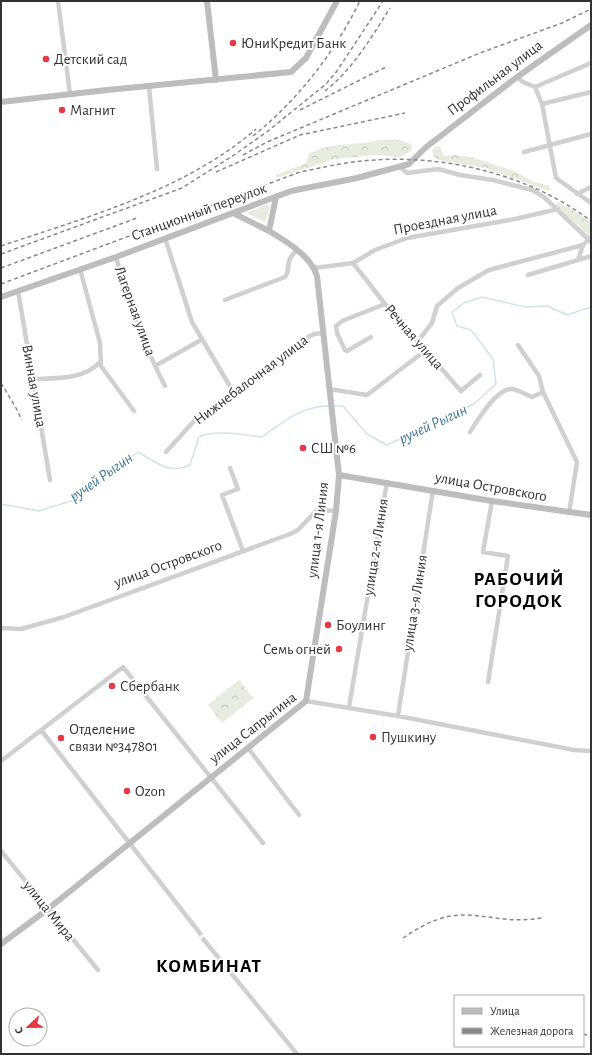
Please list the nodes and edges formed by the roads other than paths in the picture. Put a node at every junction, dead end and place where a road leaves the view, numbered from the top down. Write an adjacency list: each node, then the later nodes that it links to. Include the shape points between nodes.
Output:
1 (58, 1): 11 (street)
2 (207, 1): 7 (street)
3 (337, 1): 7 (street, via 306,58 290,72)
4 (591, 24): 6 (street, Профильная улица)
5 (591, 63): 9 (street)
6 (517, 77): 9 (street); 17 (street, Профильная улица, via 437,138)
7 (216, 80): 8 (street)
8 (149, 87): 11 (street); 19 (street)
9 (535, 87): 13 (street)
10 (591, 92): 13 (street)
11 (70, 94): 12 (street)
12 (1, 102)
13 (542, 104): 15 (street)
14 (591, 134): 15 (street)
15 (549, 144): 16 (street); 21 (street, via 556,178)
16 (524, 152)
17 (409, 164): 18 (street, Станционный переулок)
18 (400, 167): 22 (street, Станционный переулок, via 308,187); 24 (street, via 410,174 438,169 510,184 539,193)
19 (157, 169)
20 (591, 187): 21 (street)
21 (577, 194): 23 (street)
22 (276, 197): 25 (street, Станционный переулок); 26 (street)
23 (591, 202)
24 (558, 209): 28 (street); 34 (street, Проездная улица, via 407,238 374,250)
25 (235, 214): 26 (street); 27 (street, Станционный переулок)
26 (269, 231): 30 (street)
27 (165, 238): 32 (street, Станционный переулок); 44 (street, via 192,322)
28 (590, 241): 29 (street)
29 (583, 245): 33 (street); 45 (street, via 489,270 458,288 437,306 432,323)
30 (297, 250): 35 (street); 40 (street, via 289,258 285,277)
31 (591, 256): 33 (street)
32 (116, 257): 36 (street, Станционный переулок); 49 (street, Лагерная улица, via 132,312)
33 (578, 260): 37 (street)
34 (352, 263): 35 (street, Проездная улица); 41 (street, Речная улица)
35 (314, 268): 42 (street, улица 1-я Линия)
36 (80, 269): 38 (street, Станционный переулок); 48 (street, via 100,343)
37 (528, 275)
38 (18, 291): 39 (street, Станционный переулок); 51 (street, Винная улица)
39 (1, 297)
40 (225, 300)
41 (385, 304): 43 (street, via 342,321 336,326 347,351); 45 (street, Речная улица)
42 (324, 333): 53 (street, улица 1-я Линия); 55 (street, Нижнебалочная улица, via 308,337)
43 (372, 338)
44 (201, 340): 49 (street); 55 (street)
45 (418, 341): 47 (street, Речная улица)
46 (518, 345): 54 (street, via 539,376)
47 (426, 350): 50 (street, Речная улица, via 461,391); 53 (street, via 367,395)
48 (100, 362): 51 (street, via 83,374); 56 (street)
49 (155, 366): 52 (street, Лагерная улица)
50 (480, 375)
51 (33, 379): 61 (street, Винная улица)
52 (165, 386)
53 (329, 389): 60 (street, улица 1-я Линия)
54 (543, 392): 57 (street, via 532,397 515,390 506,390 487,407); 66 (street, via 577,462)
55 (234, 393): 58 (street, Нижнебалочная улица, via 194,421)
56 (134, 411)
57 (470, 432)
58 (166, 452)
59 (230, 468): 68 (street, via 238,489 222,495)
60 (339, 475): 62 (street, улица Островского); 65 (street, улица 1-я Линия)
61 (50, 480)
62 (387, 482): 63 (street, улица Островского); 72 (street, улица 2-я Линия)
63 (433, 490): 64 (street, улица Островского); 73 (street, улица 3-я Линия)
64 (492, 501): 66 (street, улица Островского); 70 (street, via 483,552 508,556)
65 (336, 511): 68 (street, улица Островского, via 317,510 294,532); 71 (street, улица 1-я Линия)
66 (569, 513): 67 (street, улица Островского)
67 (591, 515)
68 (243, 551): 69 (street, улица Островского, via 64,617 21,629)
69 (1, 628)
70 (488, 682)
71 (306, 701): 72 (street, улица Сапрыгина); 75 (street, улица Сапрыгина)
72 (349, 707): 73 (street, улица Сапрыгина)
73 (398, 716): 76 (street, улица Сапрыгина, via 574,750)
74 (41, 730): 77 (street); 78 (street, via 123,667); 81 (street)
75 (248, 748): 78 (street, улица Сапрыгина); 79 (street)
76 (591, 751)
77 (1, 761)
78 (211, 778): 80 (street); 81 (street, улица Сапрыгина)
79 (299, 815)
80 (263, 843)
81 (130, 844): 83 (street, улица Сапрыгина); 84 (street)
82 (1, 851): 83 (street, улица Мира)
83 (48, 909): 86 (street, улица Сапрыгина); 87 (street, улица Мира)
84 (199, 932)
85 (204, 940): 88 (street)
86 (1, 944)
87 (98, 970)
88 (298, 1054)

